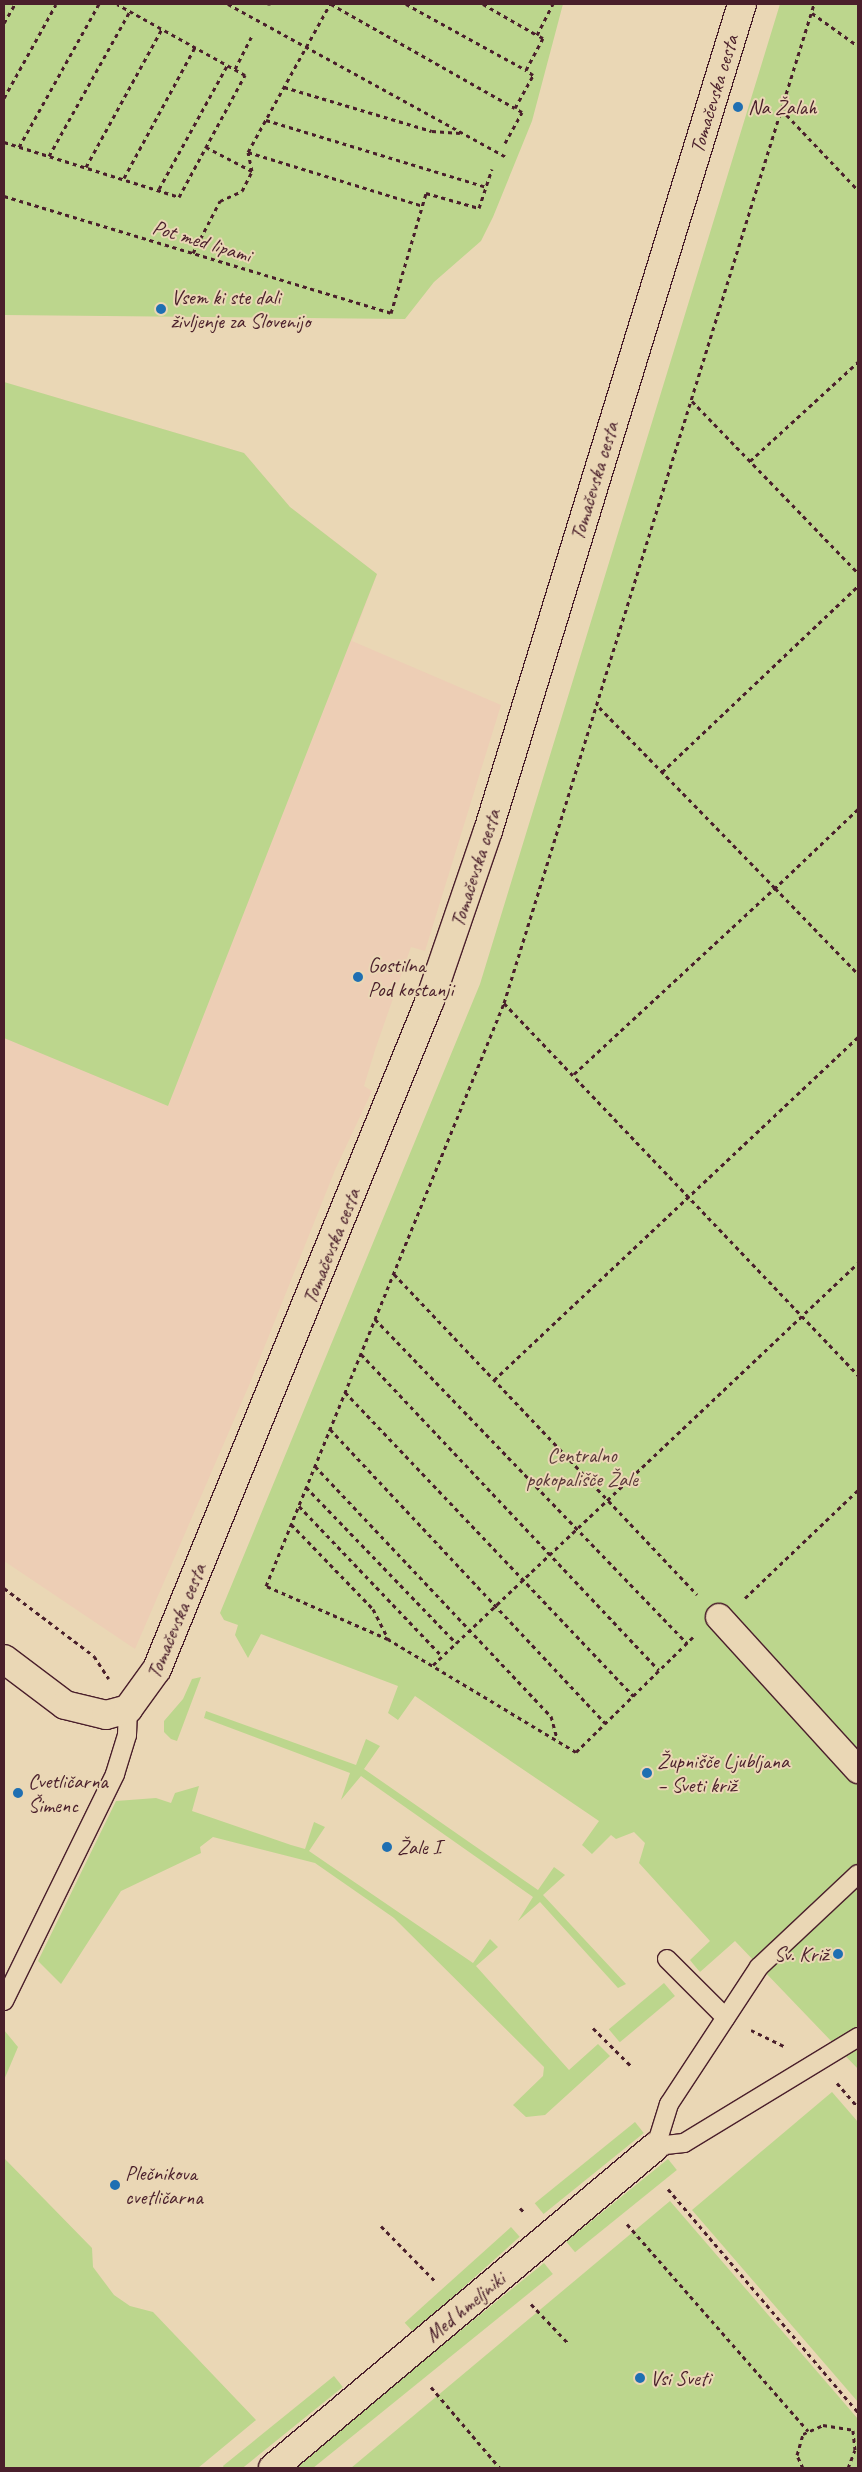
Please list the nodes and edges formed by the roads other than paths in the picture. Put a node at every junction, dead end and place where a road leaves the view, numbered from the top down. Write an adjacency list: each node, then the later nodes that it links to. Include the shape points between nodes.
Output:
1 (742, 4): 4 (street, Tomačevska cesta, via 488,831 430,1000 157,1669)
2 (719, 1617): 5 (street)
3 (4, 1659): 4 (street, via 48,1696 77,1710 106,1715)
4 (128, 1709): 8 (lane, via 126,1735 115,1774)
5 (858, 1770)
6 (858, 1874): 9 (lane, via 759,1967)
7 (667, 1960): 9 (lane)
8 (4, 2001)
9 (726, 2018): 11 (lane, via 669,2104)
10 (858, 2037): 11 (lane, via 684,2143)
11 (656, 2146): 12 (street, Med hmeljniki)
12 (273, 2468)

